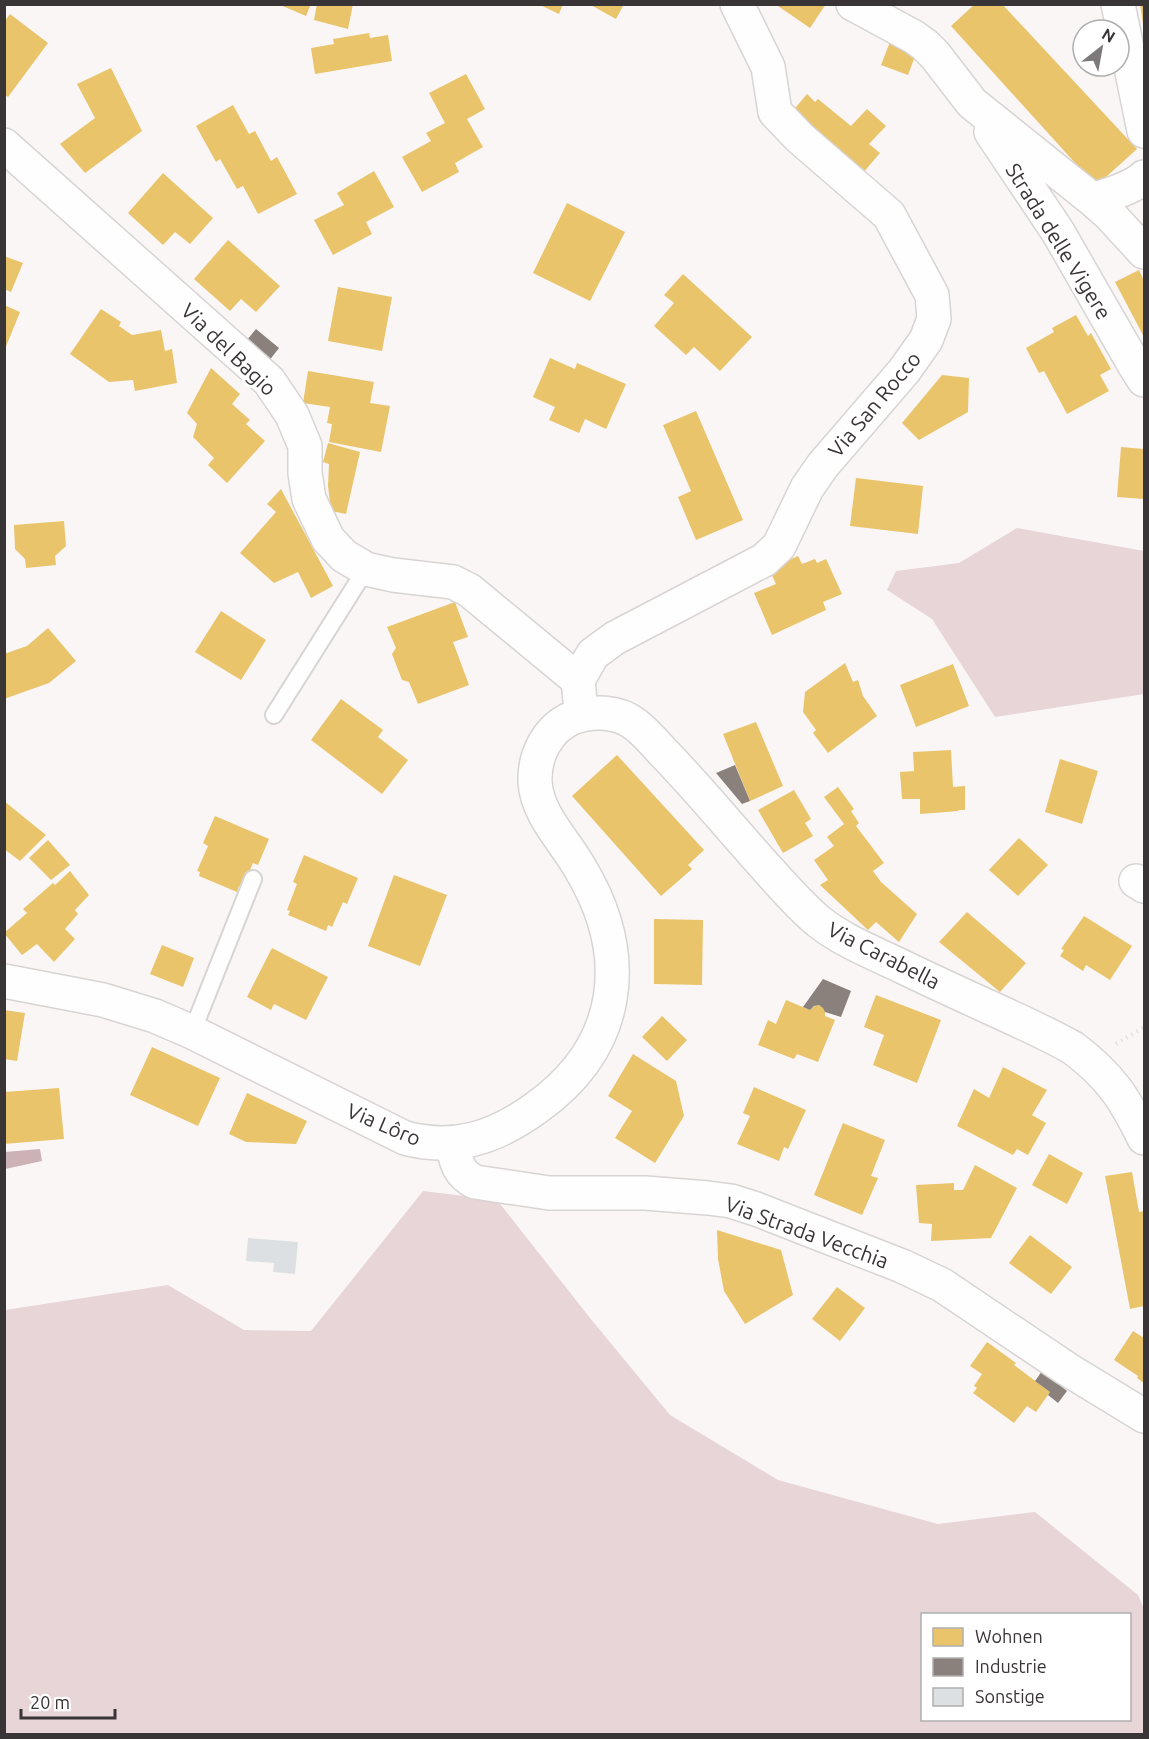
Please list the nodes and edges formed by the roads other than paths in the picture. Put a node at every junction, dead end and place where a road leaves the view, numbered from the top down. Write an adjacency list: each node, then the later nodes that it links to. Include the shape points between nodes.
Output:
1 (737, 4): 12 (street, Via San Rocco, via 768,66 775,112 889,215 932,295 934,319 926,340 904,371 807,488 779,546 764,560 615,638 593,654)
2 (853, 4): 4 (street, via 925,45)
3 (1118, 4): 5 (street)
4 (972, 103): 8 (street); 10 (street, Strada delle Vigere, via 1058,232)
5 (1144, 131)
6 (4, 145): 11 (street, Via del Bagio, via 269,381 292,415 305,446 309,499 328,538 344,556)
7 (1144, 177): 8 (street)
8 (1092, 200): 9 (street)
9 (1144, 252)
10 (1144, 380)
11 (366, 569): 12 (street, Via del Bagio, via 453,582 469,590); 13 (lane)
12 (578, 680): 14 (street)
13 (274, 715)
14 (581, 716): 18 (street, Via Carabella, via 613,714 636,725 779,882 833,932 1073,1048 1112,1082); 19 (street, Via Lôro, via 564,723 544,743 535,784 549,820 594,892 604,920 613,963 606,1016 593,1047 564,1085 545,1102 506,1127)
15 (253, 879): 17 (lane)
16 (4, 981): 17 (street, Via Lôro, via 103,1000)
17 (192, 1032): 19 (street, Via Lôro, via 405,1138)
18 (1144, 1138)
19 (452, 1144): 20 (street, Via Strada Vecchia, via 459,1169 476,1182 549,1193 708,1197 797,1224 942,1285)
20 (1144, 1416)

